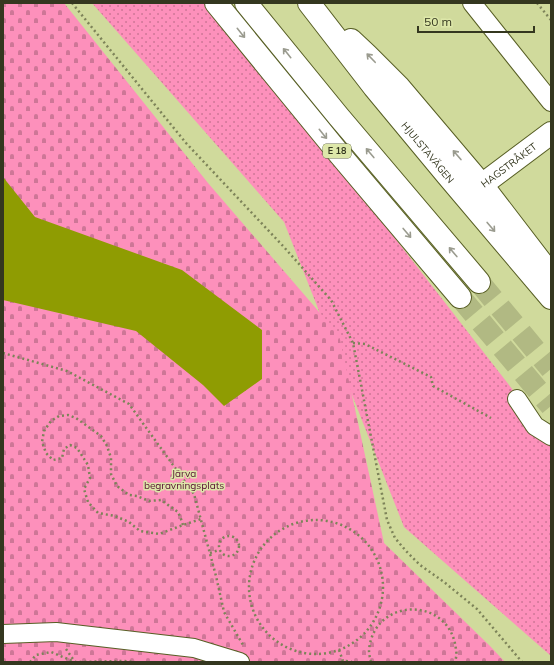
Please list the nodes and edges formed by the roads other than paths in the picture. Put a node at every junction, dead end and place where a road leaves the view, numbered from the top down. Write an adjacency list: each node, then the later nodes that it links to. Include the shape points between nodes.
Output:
1 (216, 3): 10 (main road, E 18, one-way to 10)
2 (246, 3): 9 (main road, E 18, one-way to 2)
3 (310, 3): 7 (main road, HJULSTAVÄGEN, via 374,87 447,175)
4 (472, 3): 5 (street)
5 (551, 102)
6 (551, 133): 7 (main road, HAGSTRÅKET)
7 (474, 191): 8 (main road, HJULSTAVÄGEN); 11 (main road, HJULSTAVÄGEN, one-way to 11)
8 (551, 274)
9 (479, 282)
10 (460, 297)
11 (551, 298)
12 (517, 399): 13 (street, via 535,426)
13 (551, 436)
14 (3, 634): 15 (street, via 56,632)
15 (242, 656)

